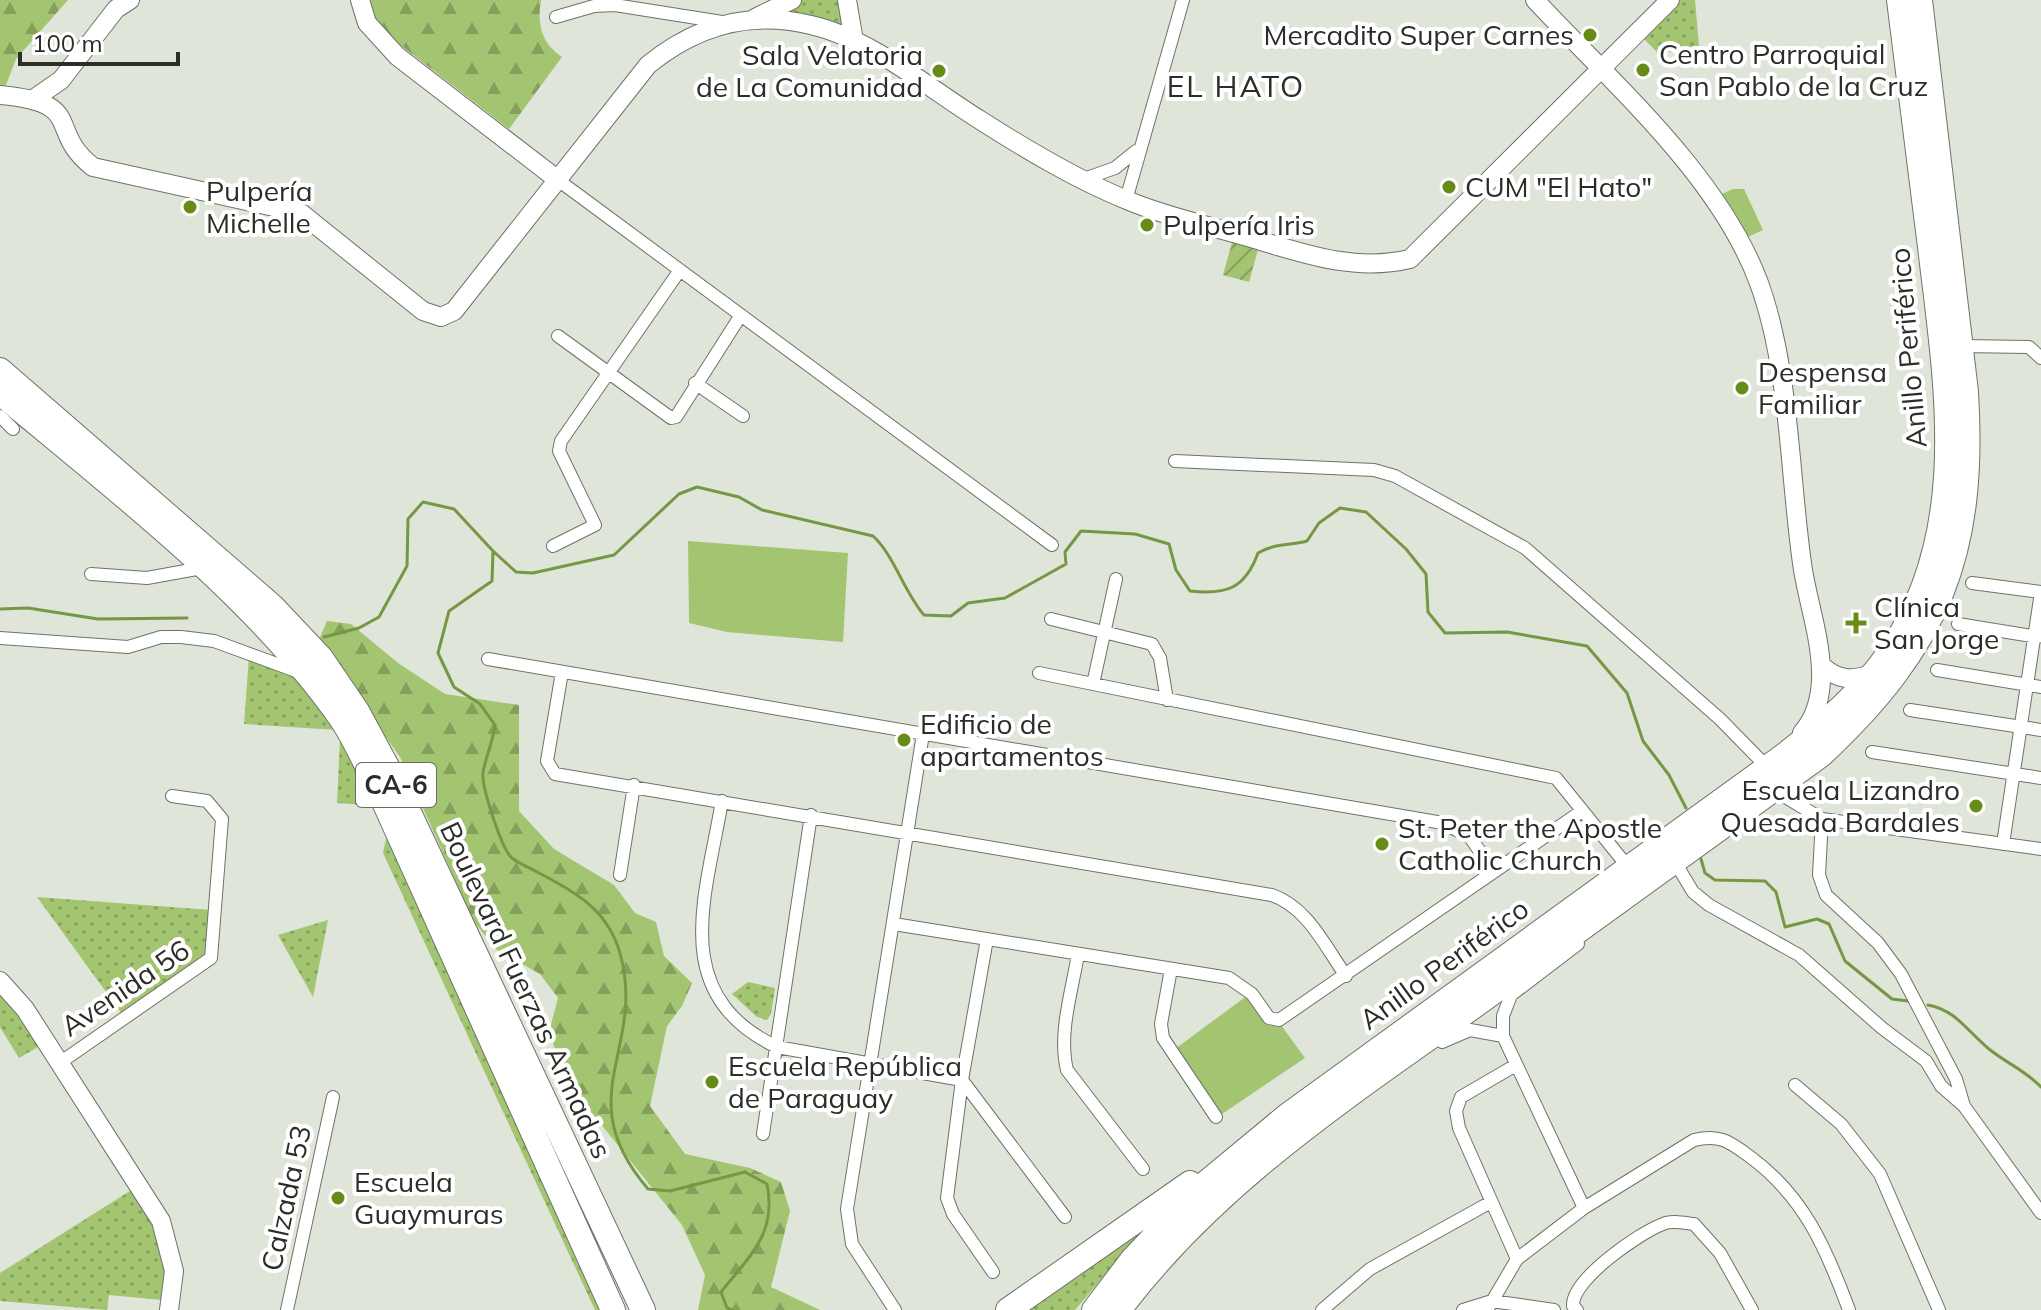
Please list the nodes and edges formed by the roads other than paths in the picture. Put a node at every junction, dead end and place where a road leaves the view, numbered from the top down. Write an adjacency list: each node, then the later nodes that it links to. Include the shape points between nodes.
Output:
1 (130, 0): 15 (street, via 116,9)
2 (360, 0): 21 (street, via 367,23 397,56)
3 (792, 0): 11 (street)
4 (847, 0): 13 (street)
5 (1183, 0): 19 (street)
6 (1535, 0): 14 (street)
7 (1670, 0): 14 (street)
8 (1899, 0): 53 (highway, Anillo Periférico, via 1948,393 1948,468 1926,578 1911,615)
9 (1920, 0): 26 (highway, Anillo Periférico)
10 (556, 17): 12 (street, via 615,5)
11 (751, 20): 12 (street); 13 (street, via 812,25)
12 (725, 23): 21 (street, via 678,41 648,65)
13 (854, 41): 20 (street, via 1039,157)
14 (1598, 69): 22 (street, via 1410,259 1346,264); 49 (street, via 1712,197 1759,284 1776,359 1801,560)
15 (61, 80): 17 (street); 18 (street)
16 (0, 95): 17 (street)
17 (35, 98): 18 (street)
18 (66, 124): 21 (street, via 83,159 93,167 301,213 423,311 441,317 454,311)
19 (1138, 148): 20 (street, via 1115,168); 22 (street)
20 (1084, 179): 22 (street)
21 (558, 180): 23 (street)
22 (1126, 200)
23 (680, 270): 24 (street); 29 (street)
24 (741, 315): 30 (street); 36 (street)
25 (558, 336): 29 (street)
26 (1961, 346): 27 (street, via 2029,347); 64 (highway, Anillo Periférico, via 1970,457 1966,507 1930,621 1865,714 1821,755)
27 (2041, 358)
28 (0, 370): 111 (highway, Boulevard Fuerzas Armadas / CA-6, via 272,606 321,658 348,697 391,774)
29 (607, 373): 30 (street, via 671,418); 37 (street, via 559,451 595,525)
30 (695, 383): 33 (street)
31 (0, 393): 38 (highway, Boulevard Fuerzas Armadas / CA-6)
32 (0, 416): 34 (street)
33 (743, 416)
34 (13, 429)
35 (1175, 461): 64 (street, via 1374,470 1395,476 1525,548)
36 (1052, 545)
37 (553, 546)
38 (202, 568): 39 (street, via 147,578); 54 (highway, Boulevard Fuerzas Armadas / CA-6)
39 (91, 574)
40 (1116, 579): 45 (street)
41 (1972, 583): 42 (street)
42 (2041, 592): 46 (street)
43 (1051, 619): 45 (street)
44 (1958, 624): 46 (street)
45 (1105, 631): 55 (street); 58 (street, via 1146,640 1157,648)
46 (2037, 637): 56 (street)
47 (0, 638): 54 (street, via 128,647 161,637 214,641)
48 (488, 659): 51 (street)
49 (1821, 665): 53 (street, via 1849,679); 64 (street, via 1816,711)
50 (1937, 670): 56 (street)
51 (562, 672): 62 (street); 67 (street, via 549,769)
52 (1039, 673): 55 (street)
53 (1874, 673): 64 (highway, Anillo Periférico)
54 (310, 678): 110 (highway, Boulevard Fuerzas Armadas / CA-6, via 342,720 375,782)
55 (1093, 684): 58 (street)
56 (2025, 684): 57 (street); 60 (street)
57 (2041, 687)
58 (1167, 700): 70 (street, via 1556,778)
59 (1910, 710): 60 (street)
60 (2019, 724): 61 (street); 65 (street)
61 (2041, 730)
62 (923, 734): 73 (street); 78 (street, via 1443,823 1470,837)
63 (1872, 752): 65 (street)
64 (1775, 770): 72 (street); 76 (highway, Anillo Periférico); 77 (highway, Anillo Periférico)
65 (2012, 774): 66 (street); 74 (street)
66 (2041, 778)
67 (634, 785): 69 (street); 79 (street)
68 (172, 796): 89 (street, Avenida 56, via 207,801 222,819 211,958)
69 (722, 801): 71 (street); 88 (street, via 703,913 700,944 705,972 732,1017)
70 (1582, 811): 77 (street); 78 (street)
71 (811, 815): 73 (street); 88 (street)
72 (1822, 819): 74 (street); 96 (street, via 1819,875 1826,895 1878,943 1901,974 1956,1079)
73 (910, 832): 81 (street); 85 (street, via 1272,895 1302,913)
74 (2003, 844): 75 (street)
75 (2041, 849)
76 (1675, 862): 80 (highway, Anillo Periférico); 96 (street, via 1693,892 1799,955 1926,1061 1941,1086)
77 (1628, 867): 97 (highway, Anillo Periférico)
78 (1494, 872): 85 (street)
79 (620, 875)
80 (1608, 910): 87 (street, via 1565,956 1511,995); 92 (highway, Anillo Periférico)
81 (894, 924): 82 (street); 90 (street)
82 (987, 939): 83 (street); 93 (street)
83 (1078, 954): 84 (street); 100 (street, via 1063,1054 1067,1070)
84 (1171, 969): 85 (street, via 1241,984 1271,1020 1279,1020); 98 (street, via 1163,1038)
85 (1346, 976)
86 (0, 981): 89 (street)
87 (1503, 1036): 91 (street); 92 (street, via 1481,1030 1457,1033)
88 (777, 1047): 90 (street); 99 (street)
89 (61, 1062): 108 (street, via 161,1221 174,1271)
90 (870, 1062): 93 (street); 112 (street, via 847,1227 852,1244)
91 (1516, 1065): 101 (street, via 1461,1097 1456,1111); 102 (street)
92 (1385, 1069): 115 (highway, Anillo Periférico, via 1221,1196)
93 (962, 1080): 104 (street); 106 (street, via 947,1198)
94 (1795, 1085): 122 (street, via 1841,1124 1880,1174)
95 (333, 1097): 109 (street, Calzada 53)
96 (1964, 1106): 103 (street)
97 (1288, 1115): 113 (highway); 114 (highway, Anillo Periférico, via 1201,1187 1132,1260)
98 (1216, 1117)
99 (763, 1134)
100 (1143, 1169)
101 (1491, 1202): 105 (street); 116 (street, via 1370,1269)
102 (1584, 1208): 105 (street); 121 (street, via 1694,1140 1714,1135 1726,1139 1778,1177 1806,1215)
103 (2041, 1213)
104 (1065, 1217)
105 (1517, 1259): 107 (street)
106 (993, 1272)
107 (1490, 1306): 117 (street); 118 (street)
108 (169, 1310)
109 (287, 1310)
110 (613, 1310)
111 (643, 1310)
112 (895, 1310)
113 (1008, 1310)
114 (1094, 1310)
115 (1119, 1310)
116 (1322, 1310)
117 (1463, 1310)
118 (1554, 1310)
119 (1577, 1310): 120 (street, via 1575,1290 1592,1270 1664,1223 1694,1224 1720,1253)
120 (1752, 1310)
121 (1849, 1310)
122 (1939, 1310)

